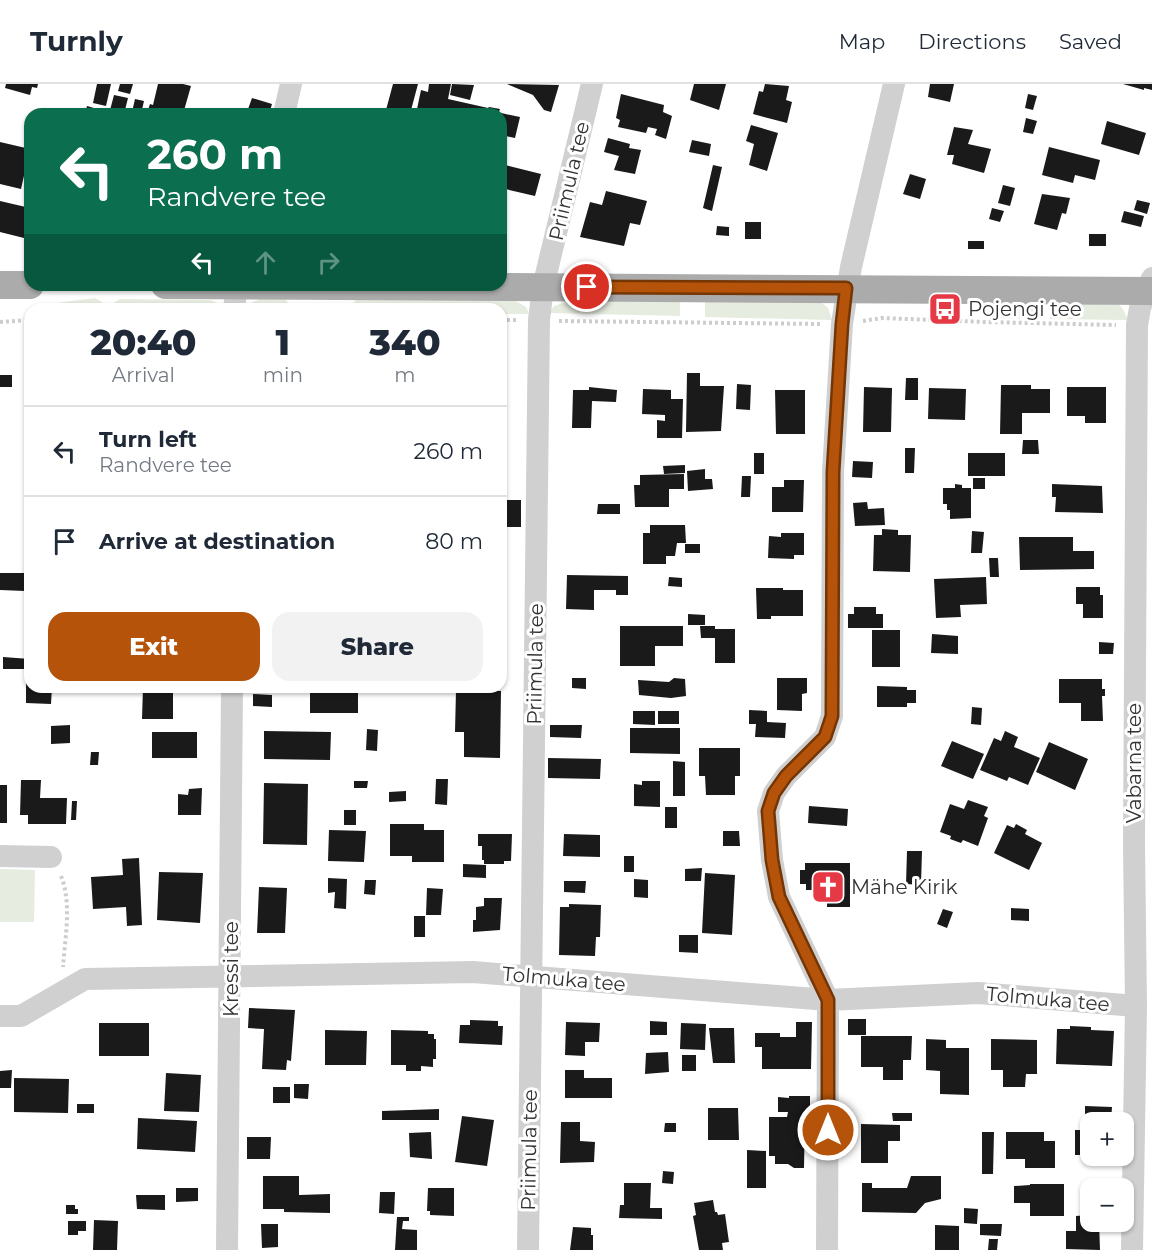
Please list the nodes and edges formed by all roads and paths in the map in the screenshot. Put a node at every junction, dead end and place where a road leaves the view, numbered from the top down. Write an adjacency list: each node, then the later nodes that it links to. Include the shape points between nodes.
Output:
1 (291, 84): 4 (street)
2 (592, 84): 8 (street, Priimula tee)
3 (894, 84): 10 (street)
4 (285, 108)
5 (0, 285): 6 (main road)
6 (24, 285)
7 (507, 287): 8 (main road)
8 (543, 287): 10 (main road); 21 (street, Priimula tee, via 539,320)
9 (1150, 287): 10 (main road); 24 (street, Vabarna tee, via 1137,325)
10 (846, 288): 23 (street, via 833,472 832,716 825,737 786,776 768,811 779,897)
11 (24, 320): 13 (path)
12 (557, 321): 15 (path)
13 (0, 322)
14 (861, 322): 16 (path, via 882,318)
15 (823, 324)
16 (1119, 325)
17 (232, 693): 20 (street, Kressi tee)
18 (0, 856): 19 (street)
19 (51, 857): 22 (path, via 65,886)
20 (231, 977): 21 (street, Tolmuka tee, via 473,972); 22 (street, Tolmuka tee, via 85,979); 26 (street, Kressi tee)
21 (531, 977): 23 (street, Tolmuka tee); 27 (street, Priimula tee)
22 (62, 992): 25 (street, Tolmuka tee, via 21,1016)
23 (828, 1000): 24 (street, Tolmuka tee, via 978,993); 28 (street)
24 (1136, 1006): 29 (street, Vabarna tee)
25 (0, 1016)
26 (227, 1250)
27 (528, 1250)
28 (827, 1250)
29 (1132, 1250)

